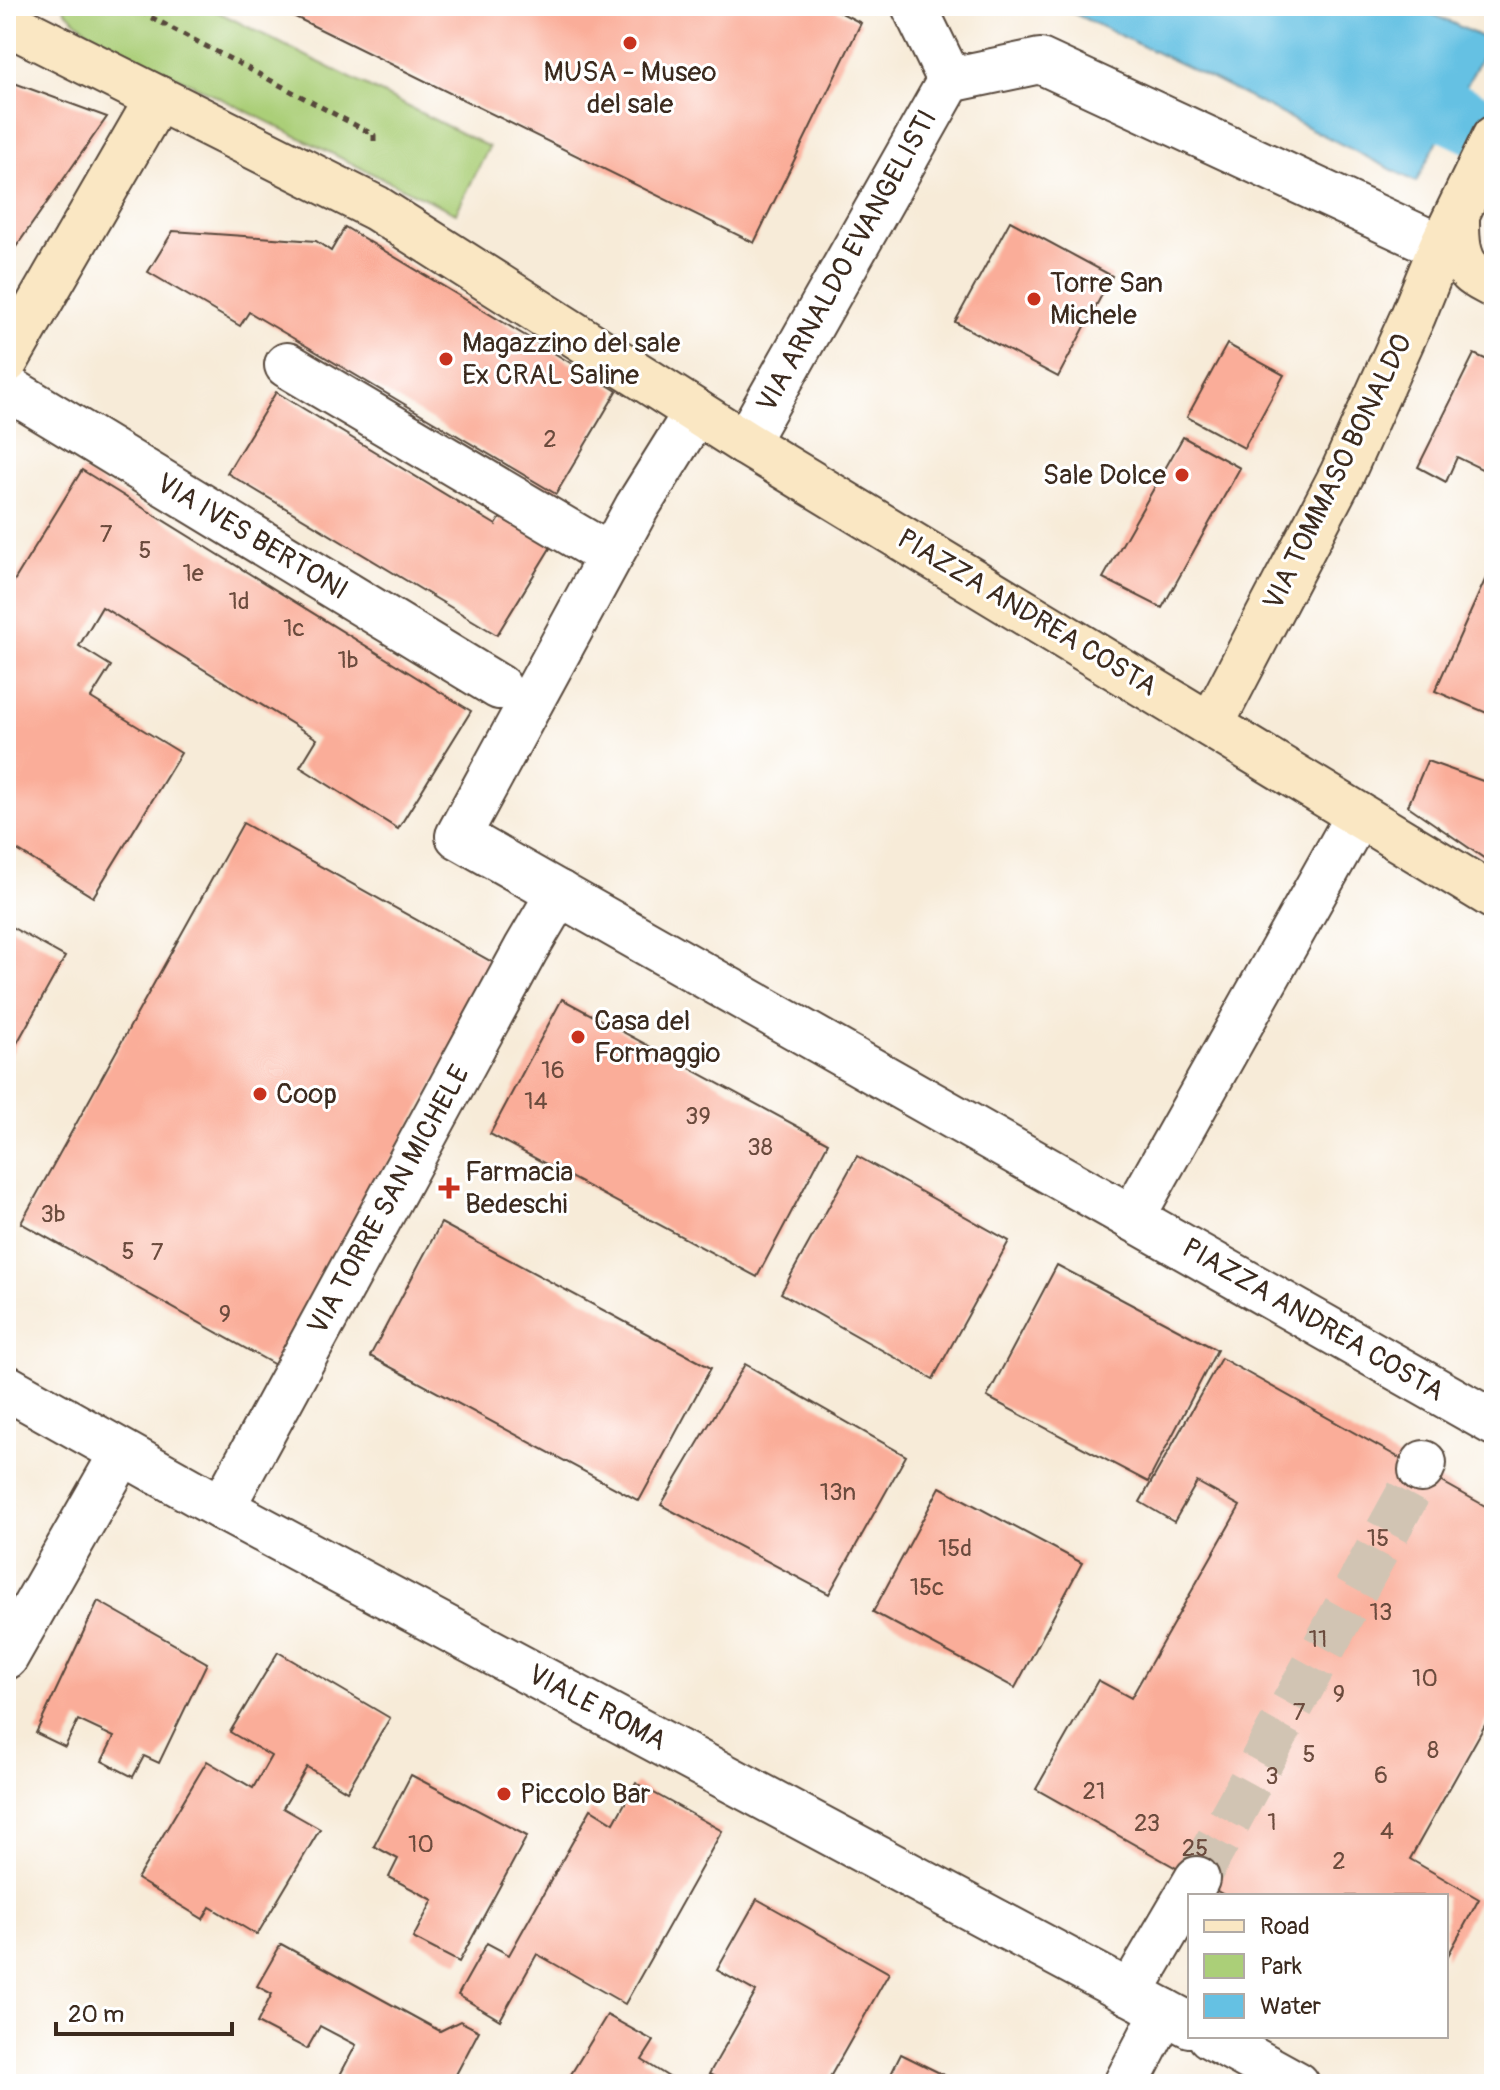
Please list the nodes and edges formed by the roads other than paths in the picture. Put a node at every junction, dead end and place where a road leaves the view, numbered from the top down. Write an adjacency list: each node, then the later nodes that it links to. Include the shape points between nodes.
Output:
1 (914, 6): 3 (street)
2 (6, 22): 4 (street)
3 (950, 80): 6 (street, via 1040,61); 12 (street, VIA ARNALDO EVANGELISTI)
4 (158, 98): 8 (street); 11 (street, via 376,208)
5 (1494, 138): 6 (street, VIA TOMMASO BONALDO)
6 (1449, 231): 7 (street, via 1471,272); 15 (street, VIA TOMMASO BONALDO, via 1342,474)
7 (1494, 286)
8 (6, 361)
9 (287, 365): 13 (street)
10 (6, 387): 14 (street, VIA IVES BERTONI)
11 (696, 412): 12 (street, PIAZZA ANDREA COSTA); 13 (street)
12 (745, 443): 15 (street, PIAZZA ANDREA COSTA)
13 (610, 556): 17 (street, PIAZZA ANDREA COSTA, via 458,836)
14 (499, 687)
15 (1211, 725): 16 (street, PIAZZA ANDREA COSTA)
16 (1358, 815): 18 (street, PIAZZA ANDREA COSTA); 19 (street)
17 (559, 893): 19 (street, PIAZZA ANDREA COSTA); 23 (street, VIA TORRE SAN MICHELE)
18 (1494, 897)
19 (1132, 1218): 21 (street, PIAZZA ANDREA COSTA)
20 (6, 1387): 22 (street, VIALE ROMA)
21 (1494, 1423)
22 (122, 1453): 23 (street, VIALE ROMA); 24 (street)
23 (222, 1508): 28 (street, VIALE ROMA)
24 (6, 1657)
25 (1197, 1879): 26 (street)
26 (1193, 1894)
27 (1188, 1913): 28 (street)
28 (1162, 2010): 30 (street)
29 (1214, 2038): 31 (street)
30 (1126, 2084)
31 (1297, 2084)

